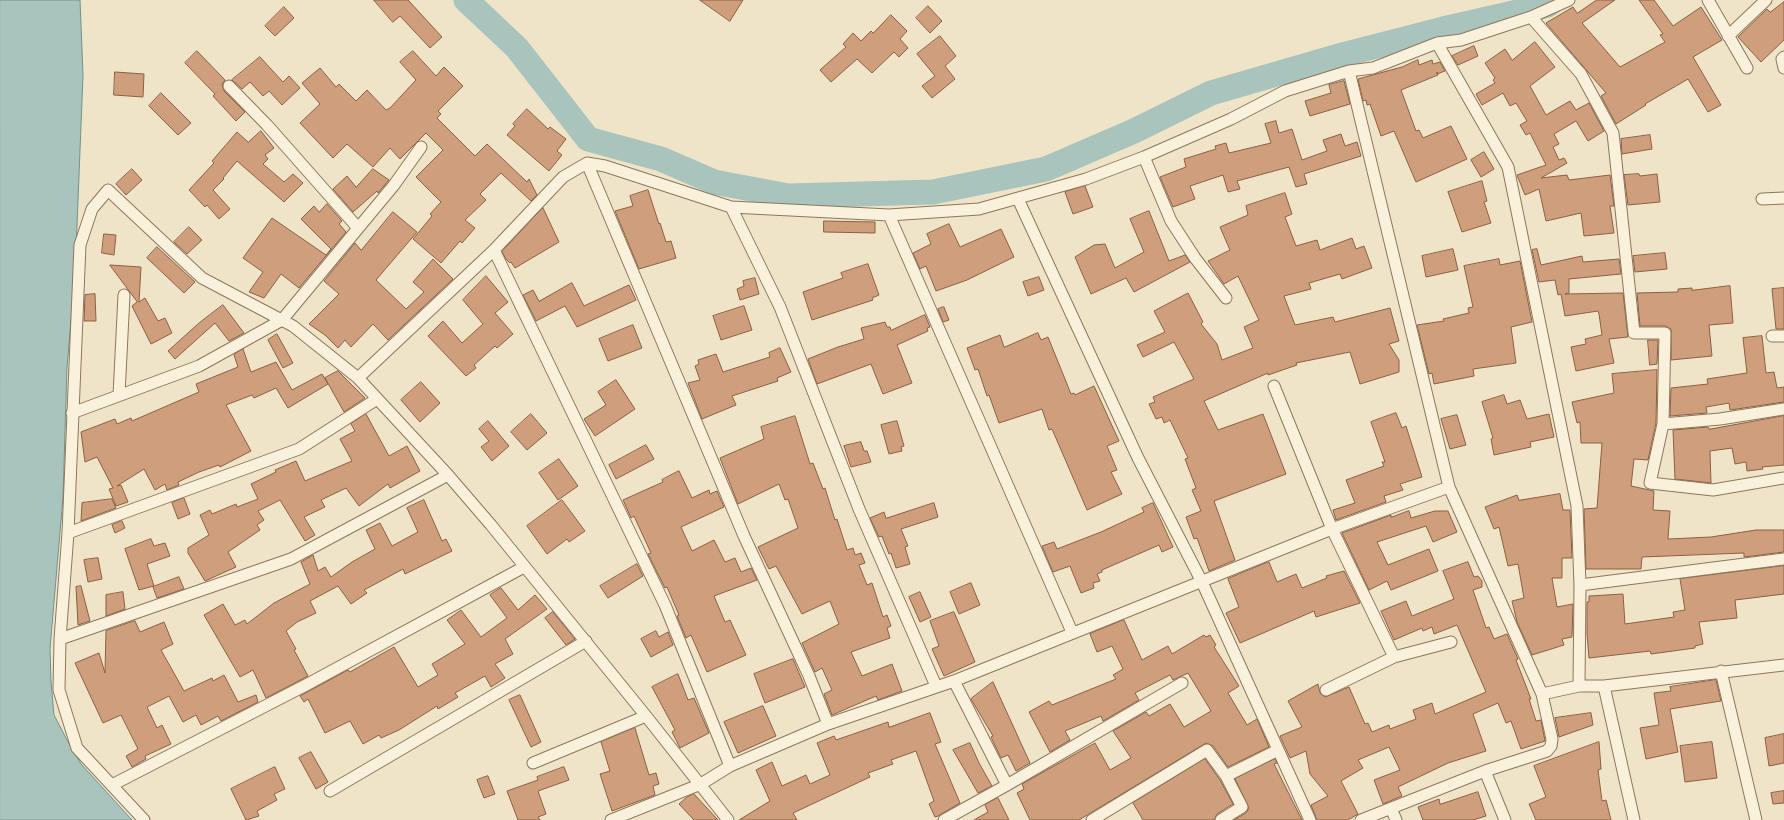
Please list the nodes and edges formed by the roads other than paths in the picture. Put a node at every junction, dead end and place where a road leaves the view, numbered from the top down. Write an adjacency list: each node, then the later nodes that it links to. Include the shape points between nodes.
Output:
1 (1569, 0): 4 (street)
2 (1708, 0): 5 (street)
3 (1766, 0): 5 (street)
4 (1531, 17): 6 (street, via 1462,40); 33 (street, via 1581,74 1613,133 1634,333 1665,333)
5 (1728, 36): 8 (street)
6 (1437, 43): 10 (street, via 1373,68); 42 (street, via 1508,167 1577,506)
7 (1784, 57): 9 (street)
8 (1747, 68)
9 (1784, 68)
10 (1349, 71): 13 (street, via 1285,91 1231,119); 36 (street)
11 (229, 86): 20 (street)
12 (421, 148): 20 (street)
13 (1144, 157): 15 (street, via 1086,179); 23 (street, via 1171,221)
14 (587, 163): 18 (street, via 605,166); 21 (street, via 563,177); 58 (street, via 744,536 809,676)
15 (1018, 198): 19 (street, via 979,209); 41 (street, via 1138,458)
16 (1784, 198): 17 (street)
17 (1762, 199)
18 (732, 207): 19 (street); 52 (street, via 780,307 859,509)
19 (889, 215): 43 (street)
20 (358, 228): 24 (street)
21 (494, 250): 27 (street); 61 (street, via 665,605)
22 (124, 295): 29 (street)
23 (1226, 298)
24 (282, 320): 27 (street); 29 (street, via 199,366); 32 (street, via 202,278 108,190 92,209 80,245)
25 (1772, 336): 26 (street)
26 (1784, 336)
27 (358, 378): 30 (street)
28 (1274, 386): 37 (street)
29 (119, 396): 32 (street)
30 (377, 399): 34 (street); 38 (street, via 300,449)
31 (1784, 409): 33 (street, via 1720,419)
32 (72, 413): 38 (street)
33 (1663, 424): 35 (street, via 1650,483 1713,490)
34 (448, 475): 40 (street); 44 (street, via 291,559)
35 (1784, 478)
36 (1449, 487): 37 (street); 56 (street)
37 (1332, 529): 41 (street); 47 (street)
38 (68, 533): 44 (street)
39 (1784, 559): 42 (street)
40 (524, 567): 45 (street); 65 (street, via 306,685)
41 (1202, 582): 43 (street); 59 (street)
42 (1580, 585): 53 (street)
43 (1072, 632): 50 (street)
44 (60, 639): 65 (street, via 59,690 76,748)
45 (586, 641): 57 (street); 67 (street)
46 (1451, 642): 47 (street)
47 (1394, 657): 55 (street)
48 (1784, 665): 49 (street)
49 (1722, 671): 54 (street); 80 (street)
50 (954, 681): 52 (street); 66 (street)
51 (1182, 683): 66 (street)
52 (936, 686): 58 (street)
53 (1579, 686): 54 (street); 56 (street)
54 (1604, 686): 79 (street)
55 (1326, 690)
56 (1542, 694): 62 (street, via 1552,739 1551,746 1547,751)
57 (646, 716): 60 (street); 64 (street)
58 (828, 724): 61 (street)
59 (1278, 750): 63 (street); 75 (street)
60 (533, 763)
61 (730, 766): 64 (street)
62 (1485, 771): 68 (street); 78 (street)
63 (1226, 776): 73 (street, via 1207,750); 74 (street, via 1242,807)
64 (701, 784): 70 (street); 71 (street)
65 (112, 785): 69 (street)
66 (1007, 785): 72 (street)
67 (330, 791)
68 (1391, 808): 76 (street); 77 (street)
69 (144, 820)
70 (611, 820)
71 (728, 820)
72 (944, 820)
73 (1092, 820)
74 (1221, 820)
75 (1310, 820)
76 (1361, 820)
77 (1396, 820)
78 (1505, 820)
79 (1634, 820)
80 (1756, 820)

